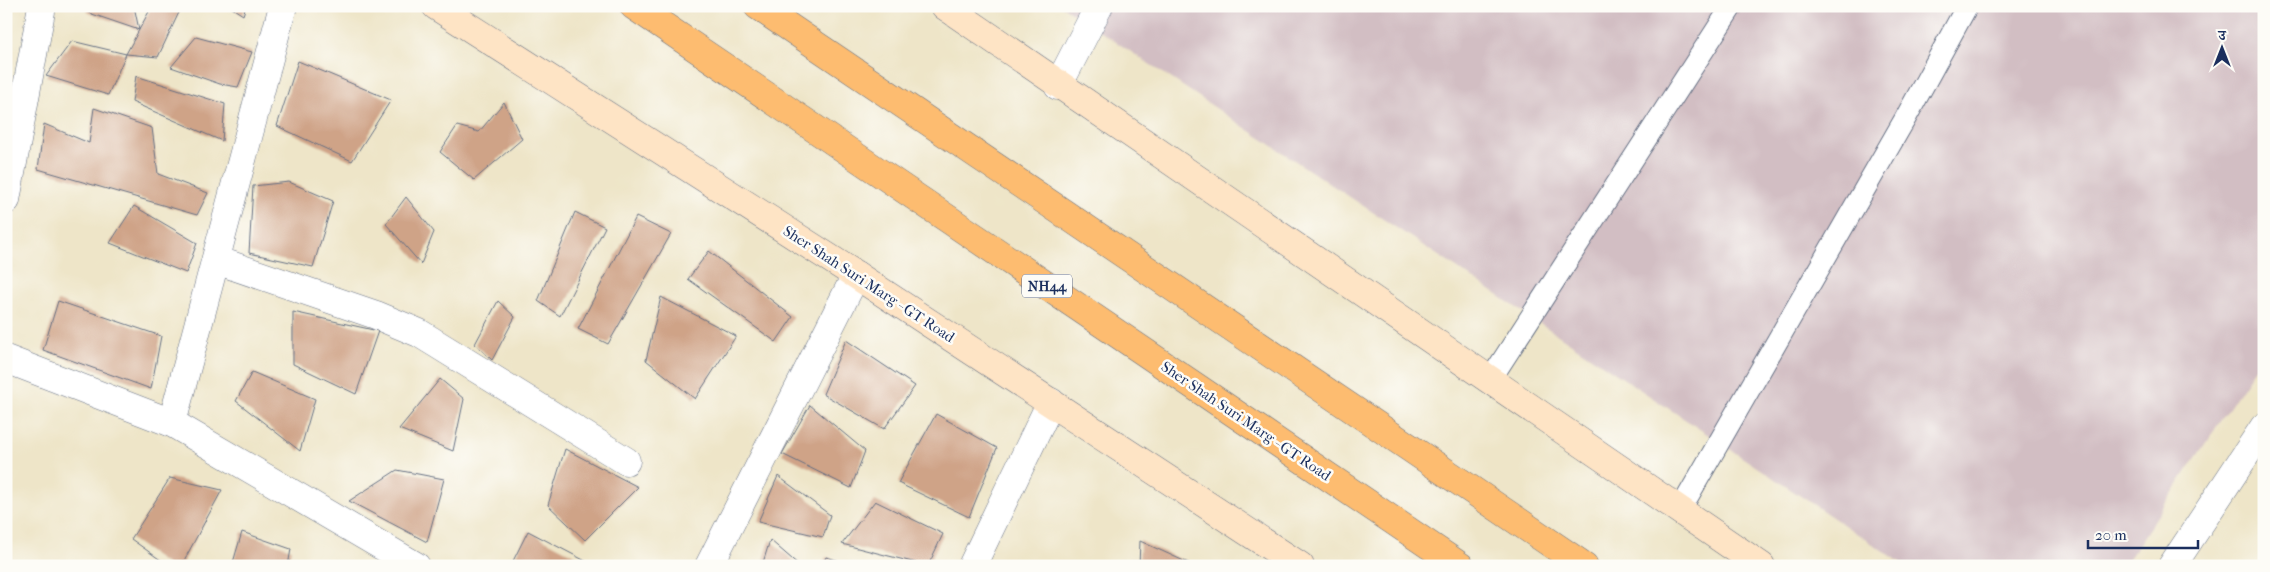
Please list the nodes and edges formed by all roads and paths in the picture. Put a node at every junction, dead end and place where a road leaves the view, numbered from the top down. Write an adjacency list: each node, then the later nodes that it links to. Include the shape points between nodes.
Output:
1 (42, 6): 11 (street)
2 (283, 6): 12 (street)
3 (436, 6): 13 (street, Sher Shah Suri Marg - GT Road)
4 (634, 6): 25 (highway, Sher Shah Suri Marg - GT Road / NH44)
5 (758, 6): 26 (highway)
6 (945, 6): 10 (street)
7 (1099, 6): 10 (street)
8 (1732, 6): 15 (lane)
9 (1967, 6): 20 (lane)
10 (1058, 86): 15 (street)
11 (6, 200)
12 (216, 260): 17 (street); 19 (street, via 419,333)
13 (856, 274): 16 (street, Sher Shah Suri Marg - GT Road); 22 (street)
14 (6, 359): 17 (street)
15 (1490, 380): 20 (street)
16 (1051, 402): 23 (street); 24 (street, Sher Shah Suri Marg - GT Road)
17 (172, 423): 21 (street)
18 (2264, 427): 28 (street)
19 (626, 461)
20 (1680, 510): 27 (street)
21 (416, 566)
22 (709, 566)
23 (972, 566)
24 (1300, 566)
25 (1460, 566)
26 (1584, 566)
27 (1761, 566)
28 (2172, 566)

